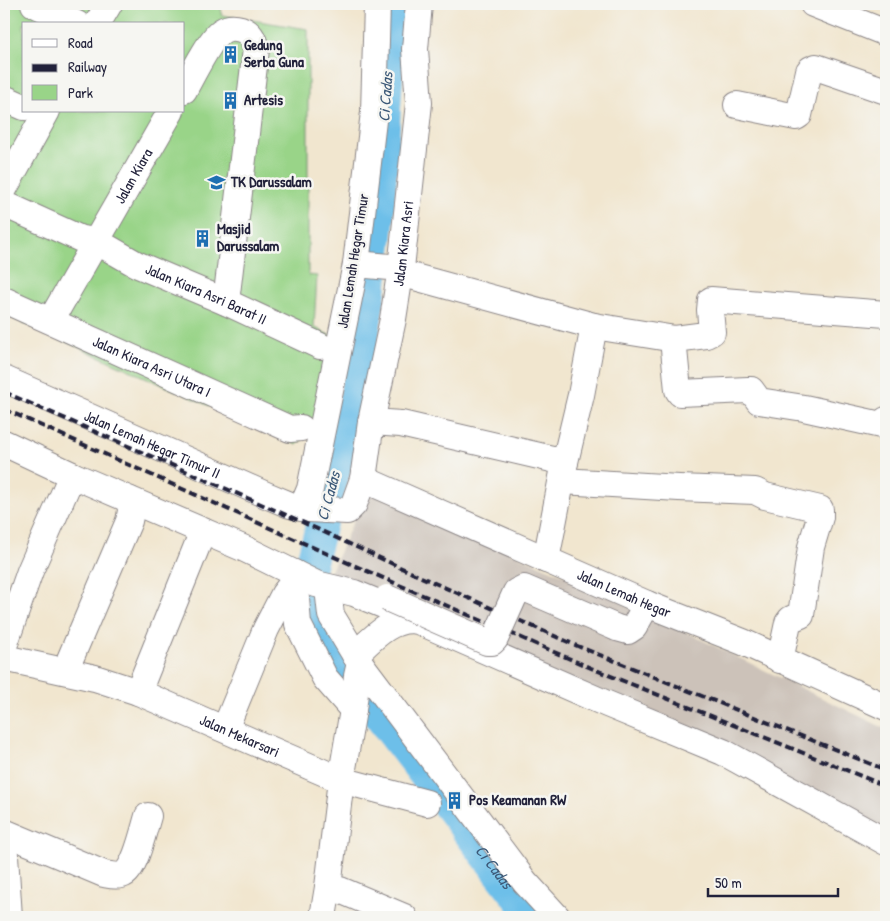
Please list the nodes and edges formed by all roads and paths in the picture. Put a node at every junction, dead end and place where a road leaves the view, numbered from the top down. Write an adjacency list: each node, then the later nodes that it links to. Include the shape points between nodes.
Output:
1 (34, 4): 6 (street)
2 (109, 4): 7 (street)
3 (377, 4): 19 (street, Jalan Lemah Hegar Timur, via 374,112)
4 (419, 4): 20 (street, Jalan Kiara Asri, via 415,50 419,103)
5 (813, 4): 8 (street)
6 (73, 22)
7 (98, 22)
8 (886, 33)
9 (185, 88): 22 (street, via 216,35 230,28 251,35 256,49)
10 (886, 91): 13 (street, via 816,67 811,68 796,117)
11 (4, 98): 12 (street)
12 (22, 105)
13 (737, 105)
14 (37, 112): 16 (street)
15 (170, 112): 18 (street, Jalan Kiara)
16 (4, 189)
17 (4, 204): 18 (street, Jalan Kiara Asri Barat II, via 81,239)
18 (96, 241): 22 (street, Jalan Kiara Asri Barat II, via 136,264); 24 (street, Jalan Kiara)
19 (358, 264): 20 (street); 37 (street, Jalan Lemah Hegar Timur)
20 (397, 269): 25 (street); 30 (street, Jalan Kiara Asri, via 393,319)
21 (4, 300): 24 (street, Jalan Kiara Asri Utara I)
22 (226, 302): 27 (street, Jalan Kiara Asri Barat II)
23 (886, 314): 26 (street, via 711,300 712,332 706,336)
24 (51, 320): 31 (street, Jalan Kiara Asri Utara I, via 290,430)
25 (594, 326): 26 (street); 33 (street, via 582,395)
26 (674, 339): 29 (street, via 680,392 751,390 759,401 882,426)
27 (320, 346)
28 (4, 379): 37 (street, Jalan Lemah Hegar Timur II, via 266,495)
29 (886, 420)
30 (371, 422): 33 (street, via 401,424); 35 (street, Jalan Kiara Asri)
31 (301, 428)
32 (4, 444): 34 (street)
33 (563, 472): 40 (street); 47 (street, via 679,488 755,491 820,509 801,615 791,618 788,623)
34 (72, 475): 36 (street); 45 (street, via 30,570)
35 (363, 479): 38 (street, Jalan Kiara Asri, via 354,504 347,511); 40 (street, Jalan Lemah Hegar)
36 (130, 500): 39 (street); 49 (street, via 129,520)
37 (305, 509): 38 (street, Jalan Lemah Hegar Timur II)
38 (340, 512)
39 (203, 532): 41 (street, via 245,548); 50 (street)
40 (546, 560): 43 (street, Jalan Lemah Hegar)
41 (306, 580): 42 (street); 48 (street, via 331,615); 51 (street, via 298,624 325,678); 53 (street, via 284,594)
42 (354, 593): 43 (street, bridge, via 360,587 487,642 495,639 516,592 524,588 628,631 634,627); 44 (street, via 405,614)
43 (647, 604): 47 (street, Jalan Lemah Hegar)
44 (408, 619): 48 (street, via 378,632); 58 (street, via 723,752)
45 (4, 646)
46 (4, 658): 49 (street, Jalan Mekarsari)
47 (780, 660): 52 (street, Jalan Lemah Hegar)
48 (357, 665): 51 (street); 64 (street, via 526,882)
49 (65, 671): 50 (street, Jalan Mekarsari)
50 (138, 692): 53 (street, Jalan Mekarsari)
51 (354, 707): 54 (street)
52 (886, 707)
53 (225, 729): 54 (street, Jalan Mekarsari)
54 (341, 780): 55 (street, Jalan Mekarsari); 60 (street)
55 (427, 804)
56 (148, 816): 57 (street, via 133,862 126,874 121,875 104,874)
57 (4, 832)
58 (886, 842)
59 (4, 853): 61 (street)
60 (328, 887): 62 (street); 63 (street)
61 (9, 917)
62 (323, 917)
63 (404, 917)
64 (557, 917)

